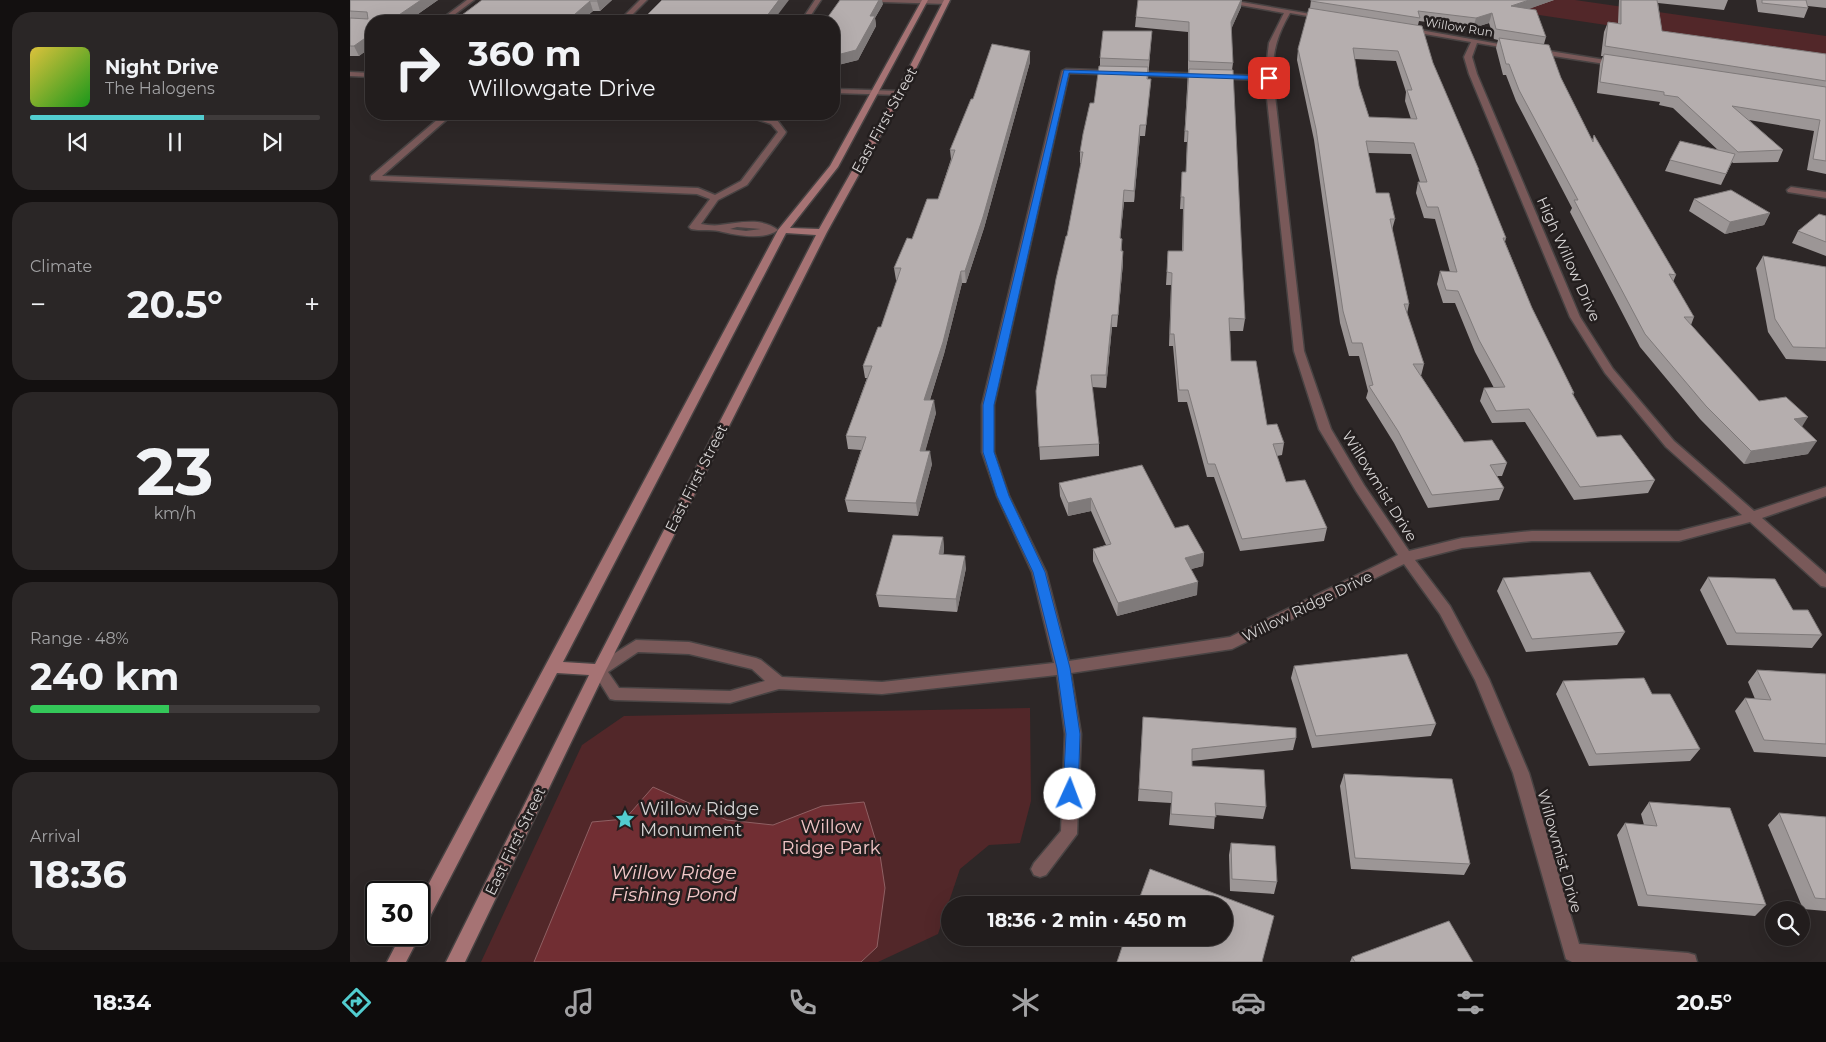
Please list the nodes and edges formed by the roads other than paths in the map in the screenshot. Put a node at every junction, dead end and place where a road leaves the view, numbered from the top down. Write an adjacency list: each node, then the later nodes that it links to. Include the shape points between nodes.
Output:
1 (472, 0): 9 (street)
2 (644, 0): 10 (street)
3 (818, 0): 11 (street)
4 (883, 0): 5 (street)
5 (925, 1): 6 (street); 20 (main road, East First Street)
6 (946, 1): 21 (main road, East First Street)
7 (1236, 3): 8 (street)
8 (1288, 11): 12 (street); 18 (street, Willowmist Drive, via 1272,38)
9 (451, 15)
10 (628, 15)
11 (808, 15)
12 (1337, 19)
13 (1396, 28): 14 (street, Willow Run)
14 (1475, 41): 15 (street, Willow Run); 30 (street, High Willow Drive, via 1468,57 1473,74 1575,316 1609,371 1670,444)
15 (1622, 65)
16 (350, 74): 17 (street)
17 (365, 74)
18 (1269, 78): 31 (street, Willowmist Drive, via 1299,351 1325,429); 34 (street, via 1066,71 988,405 988,452 1003,496 1039,572)
19 (840, 91): 20 (street)
20 (875, 92): 21 (street); 27 (main road, East First Street, via 834,167)
21 (900, 93): 28 (main road, East First Street)
22 (442, 120): 26 (street, via 374,178 698,191)
23 (767, 120): 26 (street, via 774,122 782,132 744,183)
24 (1791, 190): 25 (street)
25 (1826, 195)
26 (715, 198): 27 (street, via 694,227 754,235)
27 (777, 230): 28 (main road); 33 (main road, East First Street)
28 (822, 232): 35 (main road, East First Street)
29 (1826, 492): 30 (street, Willow Ridge Drive)
30 (1752, 517): 31 (street, Willow Ridge Drive, via 1679,536 1532,536 1462,543); 32 (street, High Willow Drive)
31 (1406, 557): 34 (street, Willow Ridge Drive, via 1232,643); 42 (street, Willowmist Drive, via 1445,610 1482,679 1521,773 1572,953)
32 (1826, 582)
33 (554, 667): 35 (main road); 38 (main road, East First Street)
34 (1063, 668): 36 (street, Willow Ridge Drive, via 882,688); 37 (street, via 1073,734 1069,834)
35 (599, 670): 36 (street, Willow Ridge Drive, via 615,694 730,697); 36 (street, via 636,646 689,648 756,664); 41 (main road, East First Street)
36 (779, 683)
37 (1040, 869)
38 (430, 899)
39 (405, 946): 40 (main road)
40 (396, 962)
41 (455, 962)
42 (1688, 962)

